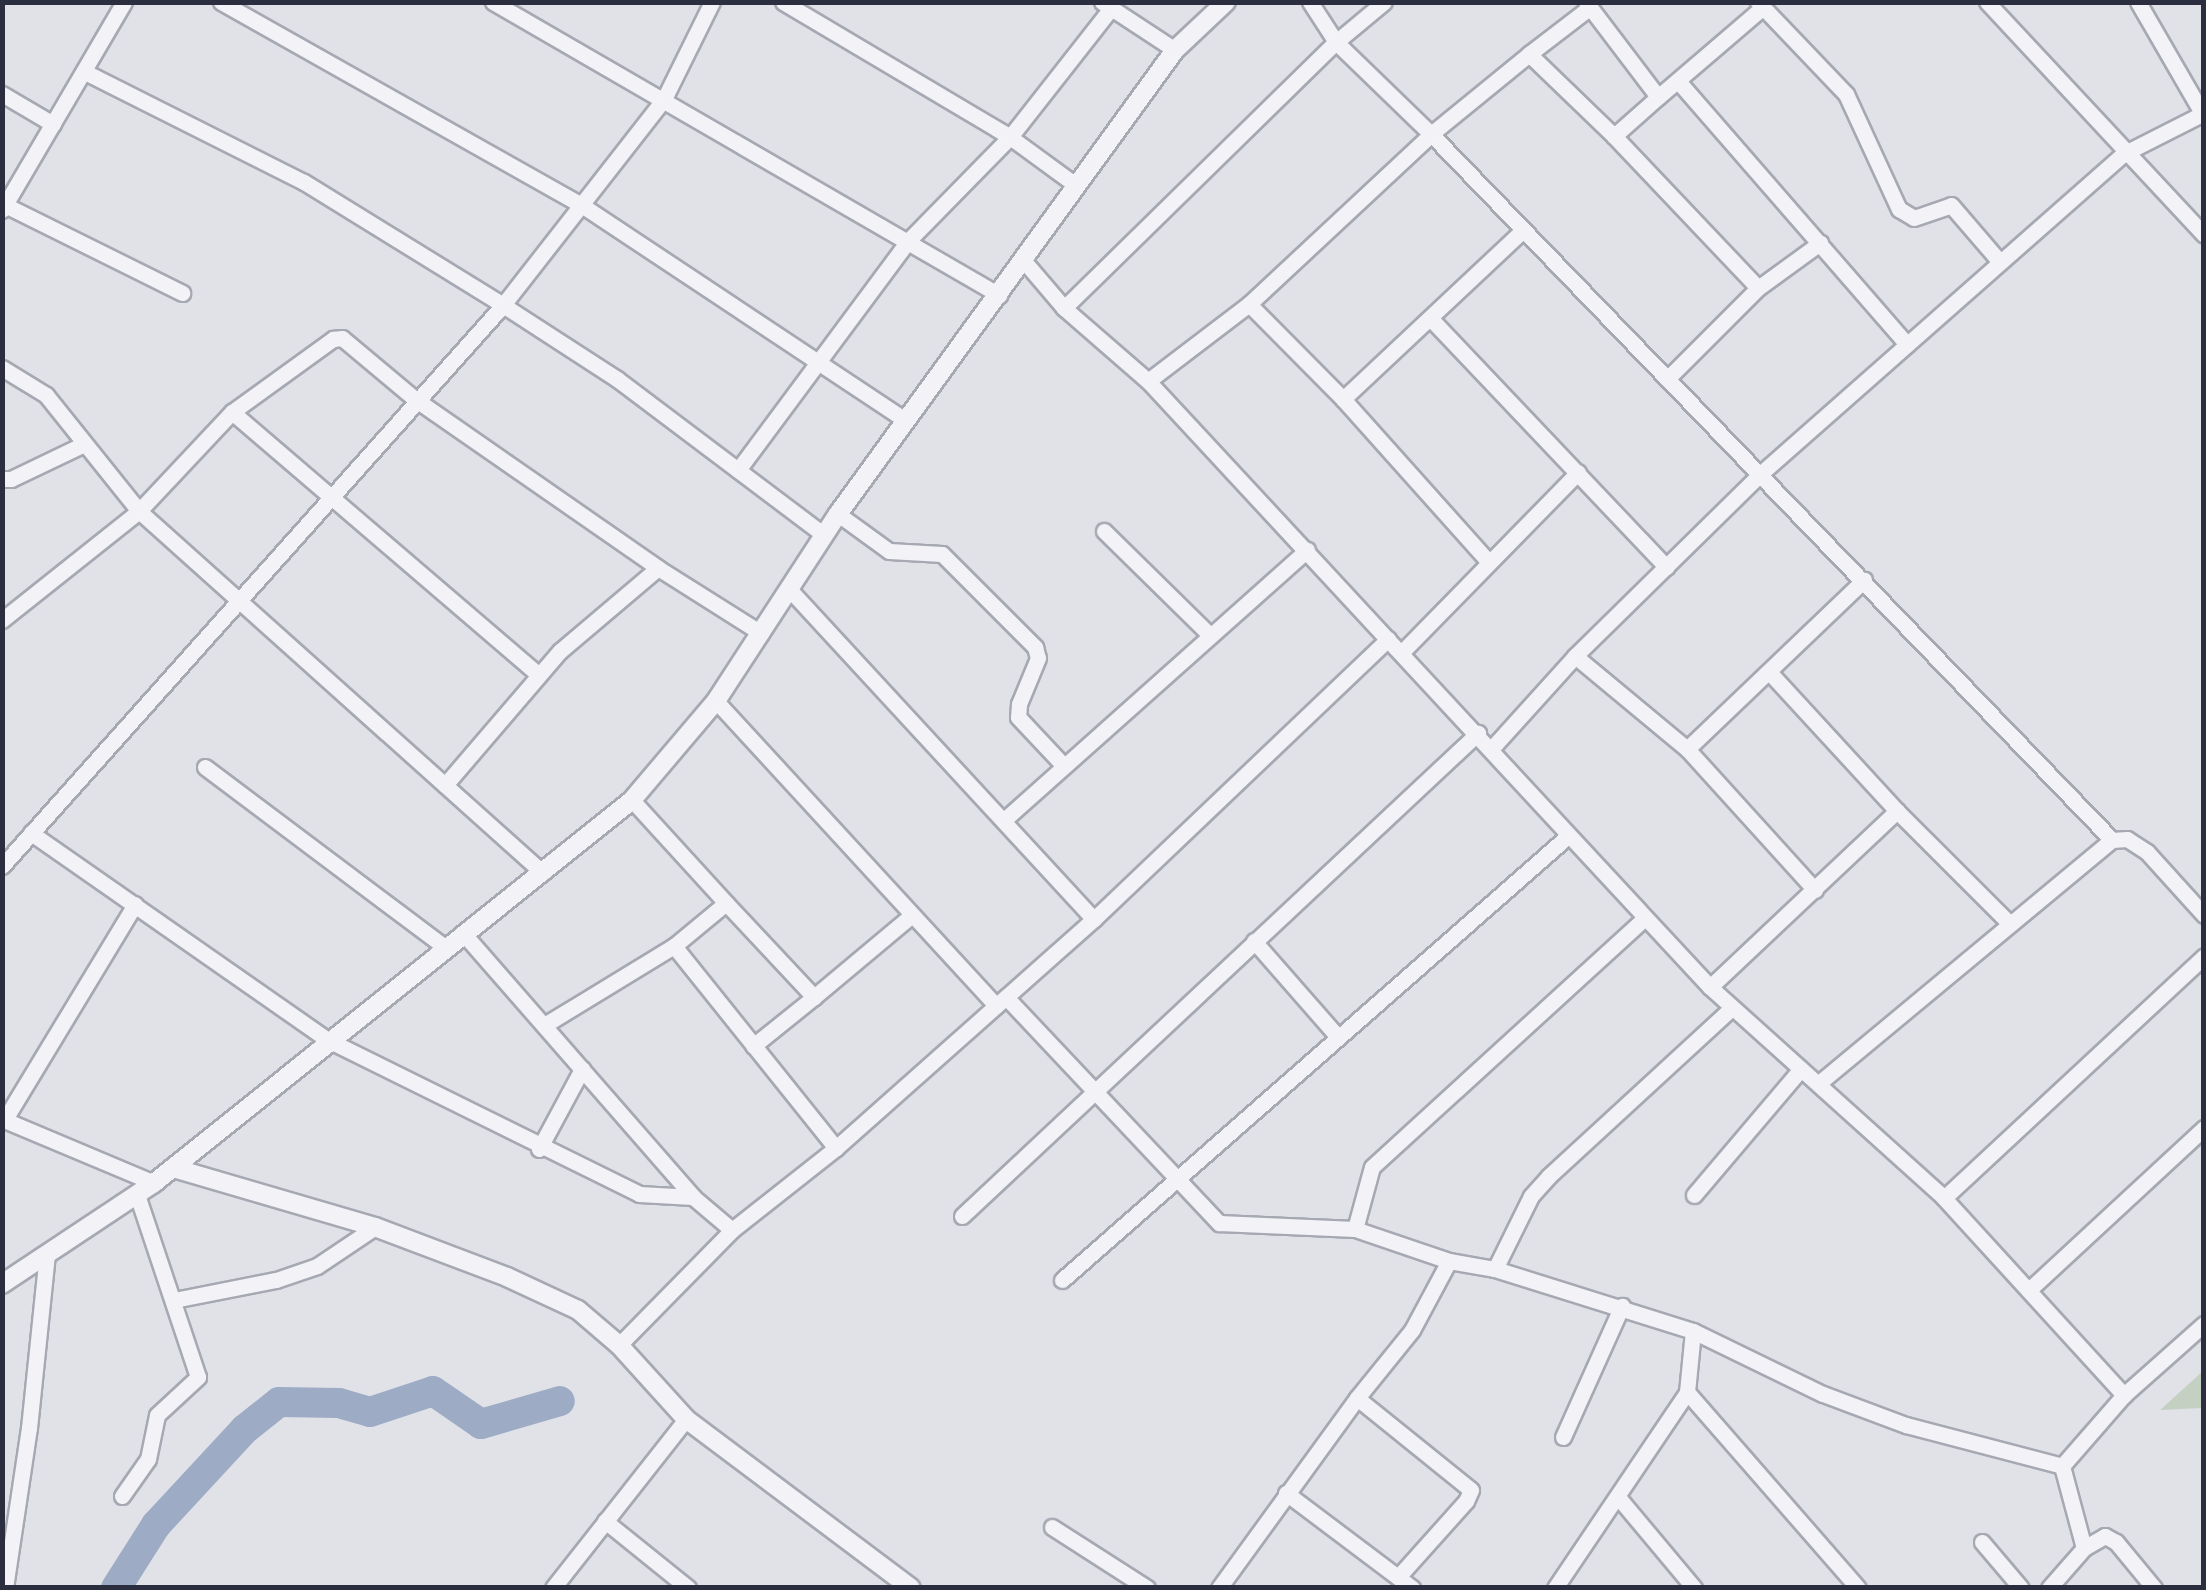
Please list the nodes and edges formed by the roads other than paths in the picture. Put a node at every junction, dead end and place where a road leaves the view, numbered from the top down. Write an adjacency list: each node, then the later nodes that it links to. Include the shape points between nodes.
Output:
1 (124, 2): 17 (street)
2 (222, 2): 29 (street)
3 (492, 2): 21 (street)
4 (712, 2): 21 (street)
5 (783, 2): 26 (street)
6 (1226, 2): 15 (street)
7 (1310, 2): 14 (street)
8 (1384, 2): 14 (street)
9 (1987, 2): 27 (street)
10 (2138, 2): 22 (street)
11 (1106, 5): 15 (street); 26 (street)
12 (1588, 5): 16 (street); 20 (street)
13 (1760, 5): 18 (street); 36 (street, via 1846,94 1899,210 1914,218 1951,204)
14 (1336, 42): 24 (street); 42 (street)
15 (1175, 50): 28 (street)
16 (1529, 54): 24 (street); 25 (street)
17 (85, 72): 23 (street); 40 (street, via 304,182)
18 (1678, 81): 20 (street); 34 (street)
19 (2, 94): 23 (street)
20 (1658, 97): 25 (street)
21 (664, 99): 29 (street); 33 (street)
22 (2203, 113): 27 (street)
23 (53, 124): 30 (street)
24 (1431, 134): 31 (street); 41 (street)
25 (1614, 136): 37 (street)
26 (1010, 137): 28 (street); 33 (street)
27 (2125, 153): 32 (street); 36 (street)
28 (1077, 186): 35 (street)
29 (583, 206): 40 (street); 45 (street)
30 (4, 207): 38 (street)
31 (1524, 230): 43 (street); 47 (street)
32 (2204, 235)
33 (909, 240): 39 (street); 45 (street)
34 (1820, 243): 37 (street); 44 (street)
35 (1024, 261): 39 (street); 42 (street)
36 (2000, 262): 44 (street)
37 (1758, 288): 47 (street)
38 (182, 293)
39 (999, 294): 52 (street)
40 (503, 304): 49 (street); 54 (street)
41 (1250, 304): 48 (street); 50 (street)
42 (1064, 308): 48 (street)
43 (1431, 320): 50 (street); 55 (street)
44 (1906, 344): 56 (street)
45 (816, 360): 52 (street); 54 (street)
46 (2, 368): 53 (street, via 46,395)
47 (1666, 379): 56 (street)
48 (1148, 381): 63 (street)
49 (415, 399): 51 (street, via 342,338); 58 (street); 66 (street)
50 (1343, 400): 64 (street)
51 (232, 412): 58 (street); 59 (street)
52 (904, 420): 60 (street)
53 (82, 445): 57 (street); 59 (street)
54 (738, 470): 62 (street)
55 (1578, 472): 64 (street); 65 (street)
56 (1758, 476): 65 (street); 67 (street)
57 (2, 479)
58 (328, 498): 69 (street); 77 (street)
59 (138, 511): 69 (street); 70 (street)
60 (838, 514): 62 (street); 82 (street, via 889,551 942,554 1035,647 1038,658 1018,717)
61 (1104, 531): 72 (street)
62 (823, 534): 68 (street)
63 (1307, 550): 72 (street); 73 (street)
64 (1487, 560): 74 (street)
65 (1666, 567): 75 (street)
66 (658, 568): 71 (street); 77 (street)
67 (1864, 580): 76 (street); 91 (street)
68 (790, 590): 71 (street); 87 (street)
69 (238, 600): 84 (street); 88 (street)
70 (2, 620)
71 (760, 633): 78 (street)
72 (1210, 634): 82 (street)
73 (1388, 639): 74 (street); 101 (street)
74 (1401, 652): 79 (street)
75 (1575, 656): 80 (street); 81 (street)
76 (1769, 672): 81 (street); 86 (street)
77 (538, 674): 84 (street)
78 (716, 702): 85 (street); 99 (street)
79 (1478, 733): 80 (street); 104 (street)
80 (1492, 748): 89 (street)
81 (1687, 748): 95 (street)
82 (1063, 766): 87 (street)
83 (205, 767): 105 (street)
84 (444, 785): 94 (street)
85 (632, 800): 94 (street); 96 (street)
86 (1897, 811): 95 (street); 102 (street)
87 (1004, 820): 101 (street)
88 (32, 834): 92 (street); 97 (street)
89 (1568, 836): 100 (street); 113 (street)
90 (2, 840): 92 (street)
91 (2112, 840): 98 (street, via 2127,839 2148,852); 102 (street)
92 (18, 849): 93 (street)
93 (2, 866)
94 (543, 873): 103 (street)
95 (1815, 890): 108 (street)
96 (726, 903): 106 (street); 109 (street)
97 (135, 904): 114 (street); 120 (street)
98 (2204, 915)
99 (911, 916): 109 (street); 110 (street)
100 (1645, 918): 108 (street); 133 (street, via 1372,1166)
101 (1094, 920): 110 (street)
102 (2008, 922): 118 (street)
103 (463, 933): 105 (street); 112 (street)
104 (1254, 941): 113 (street); 119 (street)
105 (445, 946): 114 (street)
106 (674, 946): 112 (street); 115 (street)
107 (2204, 956): 130 (street)
108 (1710, 987): 111 (street)
109 (814, 997): 115 (street)
110 (1001, 1002): 119 (street); 122 (street)
111 (1732, 1008): 117 (street); 137 (street, via 1549,1176 1531,1196)
112 (546, 1024): 116 (street)
113 (1338, 1037): 125 (street)
114 (328, 1040): 123 (street); 124 (street)
115 (753, 1046): 122 (street)
116 (582, 1069): 123 (street); 129 (street)
117 (1801, 1069): 118 (street); 128 (street)
118 (1819, 1083): 130 (street)
119 (1093, 1094): 125 (street); 131 (street)
120 (4, 1119): 126 (street)
121 (2204, 1128): 140 (street)
122 (836, 1148): 134 (street)
123 (539, 1149): 129 (street, via 638,1194)
124 (173, 1168): 126 (street); 132 (street)
125 (1180, 1178): 133 (street, via 1219,1223); 138 (street)
126 (154, 1182): 127 (street)
127 (138, 1195): 135 (street); 141 (street)
128 (1694, 1195)
129 (693, 1197): 134 (street)
130 (1944, 1198): 140 (street)
131 (962, 1216)
132 (375, 1228): 141 (street, via 317,1266); 145 (street, via 541,1291 578,1310)
133 (1354, 1229): 136 (street)
134 (732, 1230): 145 (street)
135 (47, 1256): 139 (street); 160 (street)
136 (1449, 1261): 137 (street); 148 (street, via 1412,1330)
137 (1495, 1269): 142 (street)
138 (1062, 1280)
139 (2, 1284)
140 (2031, 1288): 147 (street)
141 (174, 1300): 153 (street, via 198,1377 157,1415 148,1459)
142 (1622, 1306): 144 (street); 150 (street)
143 (2204, 1324): 147 (street)
144 (1692, 1331): 146 (street); 151 (street, via 1906,1425)
145 (619, 1345): 149 (street)
146 (1687, 1392): 154 (street); 168 (street)
147 (2124, 1394): 151 (street)
148 (1357, 1398): 152 (street); 159 (street, via 1471,1490)
149 (686, 1419): 155 (street); 163 (street)
150 (1563, 1437)
151 (2062, 1466): 158 (street)
152 (1286, 1494): 159 (street); 165 (street)
153 (122, 1496)
154 (1618, 1497): 166 (street); 167 (street)
155 (605, 1521): 161 (street); 162 (street)
156 (1052, 1526): 164 (street)
157 (1982, 1542): 169 (street)
158 (2084, 1548): 170 (street); 171 (street, via 2105,1536 2116,1542)
159 (1405, 1584)
160 (5, 1588)
161 (553, 1588)
162 (688, 1588)
163 (911, 1588)
164 (1147, 1588)
165 (1220, 1588)
166 (1555, 1588)
167 (1694, 1588)
168 (1858, 1588)
169 (2021, 1588)
170 (2049, 1588)
171 (2154, 1588)

